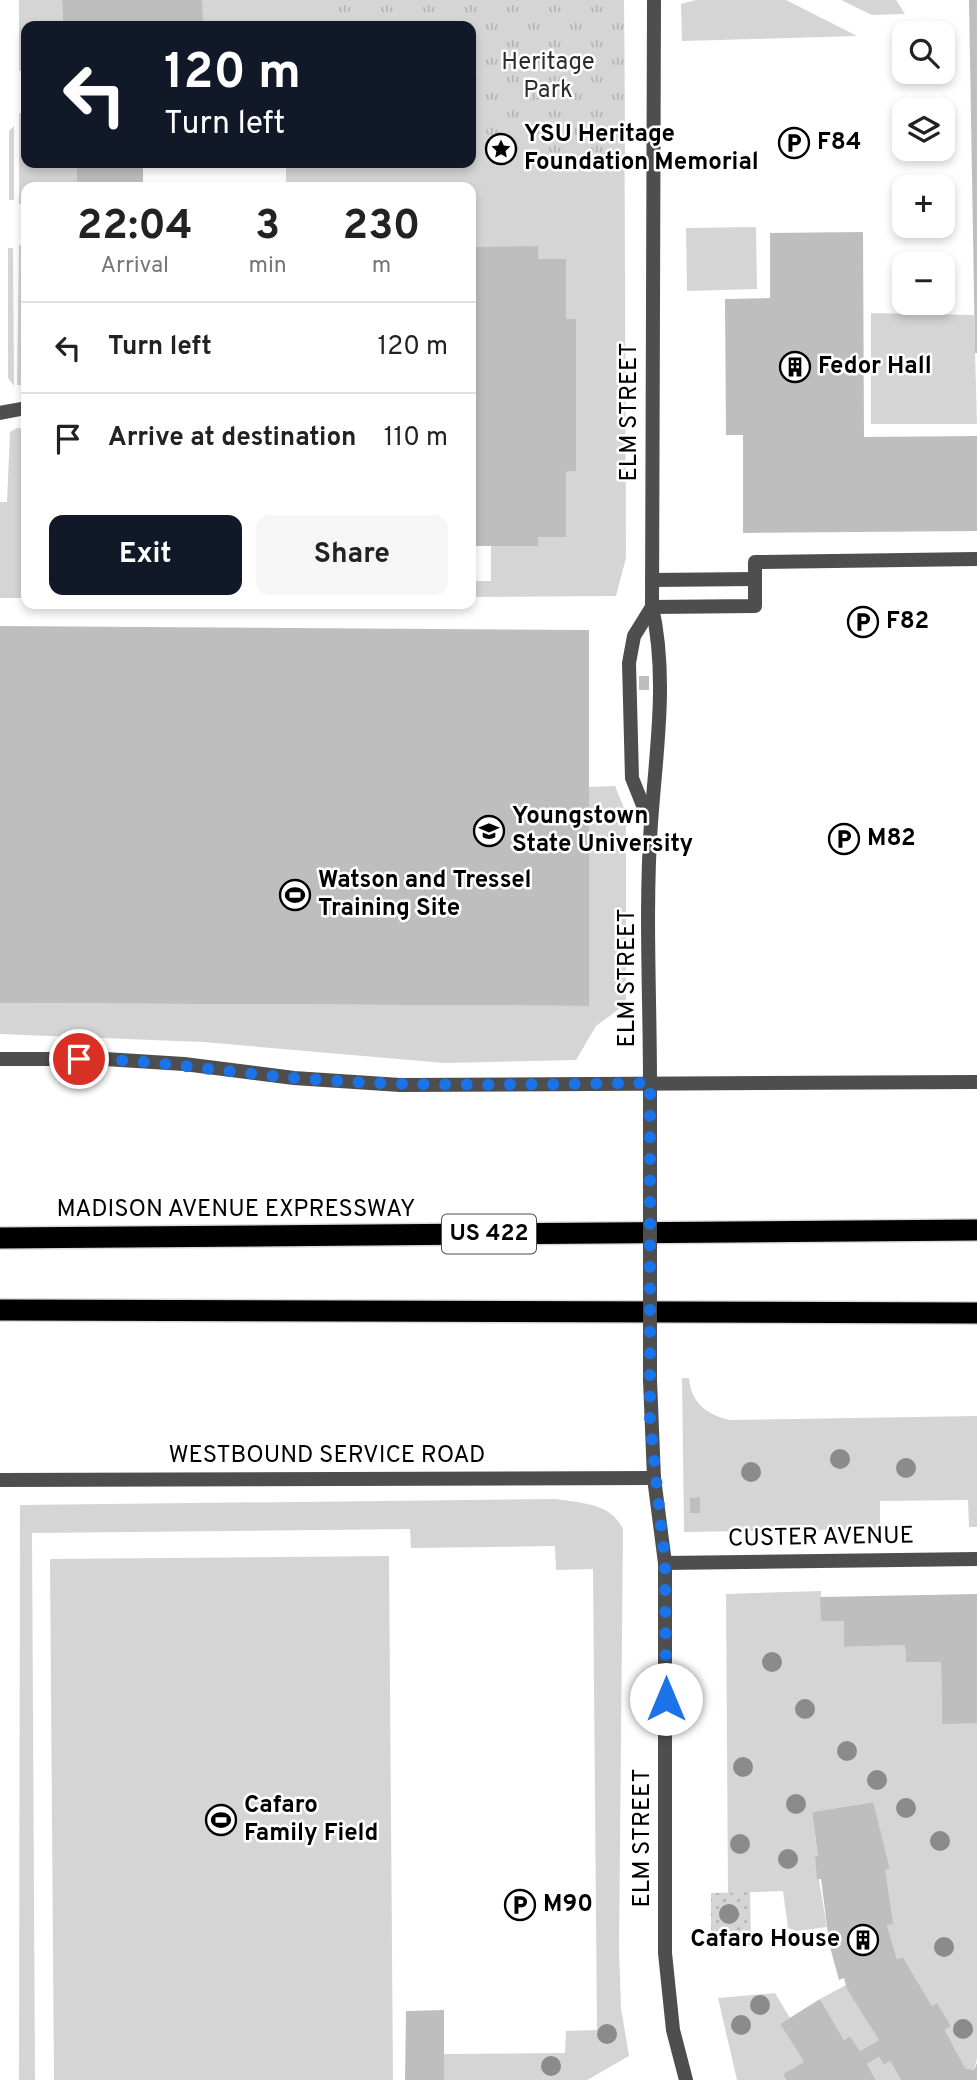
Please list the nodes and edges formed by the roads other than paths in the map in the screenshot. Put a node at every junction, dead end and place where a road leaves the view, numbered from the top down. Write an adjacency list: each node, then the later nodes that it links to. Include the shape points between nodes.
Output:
1 (654, 0): 6 (street, ELM STREET)
2 (21, 409): 3 (street)
3 (0, 413)
4 (977, 559): 5 (street, via 755,562)
5 (755, 579): 6 (street); 7 (street, via 755,606)
6 (652, 580): 7 (street, ELM STREET)
7 (652, 607): 8 (street, ELM STREET, via 659,637 659,747); 8 (street, via 634,636 629,663 632,778)
8 (651, 825): 11 (street, ELM STREET)
9 (0, 1059): 11 (street, via 184,1064 400,1085)
10 (977, 1082): 11 (street)
11 (650, 1083): 16 (street, ELM STREET, bridge)
12 (977, 1230): 13 (highway, MADISON AVENUE EXPRESSWAY / US 422)
13 (0, 1238)
14 (0, 1310): 15 (highway)
15 (977, 1313)
16 (654, 1478): 17 (street, WESTBOUND SERVICE ROAD); 19 (street, ELM STREET)
17 (0, 1480)
18 (977, 1559): 19 (street, CUSTER AVENUE)
19 (665, 1563): 20 (street, ELM STREET, via 665,1953 673,2030)
20 (685, 2080)

